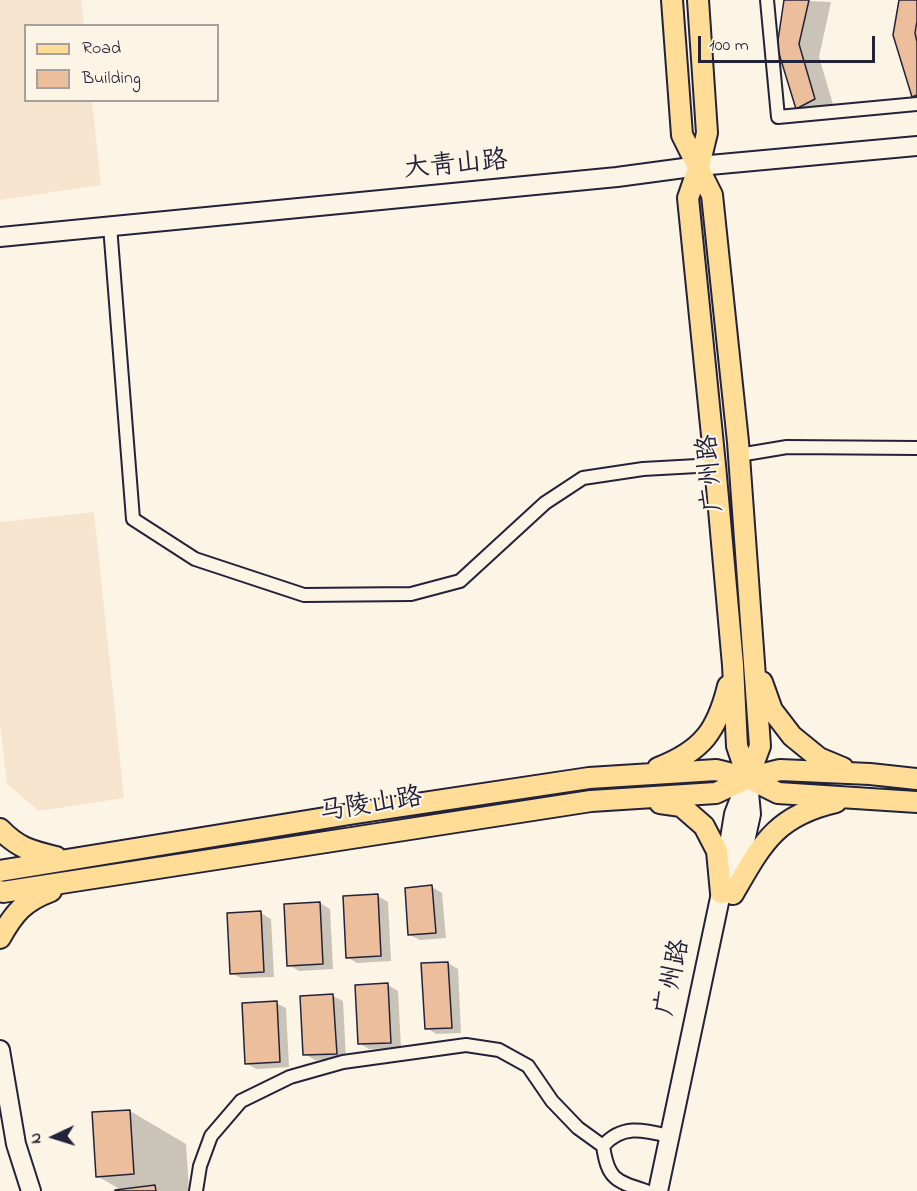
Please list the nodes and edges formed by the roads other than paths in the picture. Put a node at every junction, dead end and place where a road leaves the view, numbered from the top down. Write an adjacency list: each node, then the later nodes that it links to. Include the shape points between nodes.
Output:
1 (672, 0): 6 (main road, 广州路, via 682,135)
2 (698, 0): 6 (main road, 广州路, via 707,133)
3 (767, 0): 4 (street, via 778,117)
4 (917, 104)
5 (917, 146): 6 (street, 大青山路)
6 (699, 166): 7 (street, 大青山路); 10 (main road, 广州路, via 712,195); 11 (main road, 广州路, via 688,198)
7 (110, 226): 8 (street, 大青山路); 11 (street, via 133,519 195,559 304,595 411,594 460,580 545,504 583,478 643,469)
8 (0, 237)
9 (917, 448): 10 (street, via 787,447)
10 (739, 455): 12 (main road, 广州路)
11 (715, 465): 13 (main road, 广州路)
12 (754, 663): 14 (main road, via 772,710 792,736 819,759); 16 (main road, 广州路, via 760,746)
13 (733, 665): 15 (main road, via 722,709 706,738 683,758); 16 (main road, 广州路, via 737,746)
14 (857, 774): 16 (main road, 马陵山路, via 780,770); 17 (main road, 马陵山路)
15 (639, 775): 16 (main road, 马陵山路, via 716,770); 22 (main road, 马陵山路, via 589,778)
16 (748, 778): 18 (main road, 马陵山路, via 778,793); 19 (main road, 马陵山路, via 716,793); 26 (street, 广州路, via 734,814)
17 (917, 779)
18 (860, 797): 20 (main road, 马陵山路); 26 (main road, via 813,807 782,825 759,848)
19 (633, 798): 24 (main road, 马陵山路, via 423,826); 26 (main road, via 681,806 704,826 717,851)
20 (917, 802)
21 (0, 829): 22 (main road, via 13,843)
22 (67, 859): 23 (main road, 马陵山路)
23 (0, 871)
24 (76, 881): 25 (main road, 马陵山路); 27 (main road, via 33,898 12,918)
25 (0, 891)
26 (727, 894): 29 (street, 广州路); 35 (street, 广州路)
27 (0, 938)
28 (0, 1050): 31 (street, via 16,1144)
29 (669, 1136): 30 (street, via 631,1130 612,1136); 34 (street, 广州路)
30 (603, 1146): 32 (street, via 565,1115 528,1066 499,1050 466,1045 343,1062 290,1077 240,1101 211,1136); 33 (street, via 606,1165 617,1181)
31 (31, 1191)
32 (196, 1191)
33 (646, 1191)
34 (658, 1191)
35 (670, 1191)

